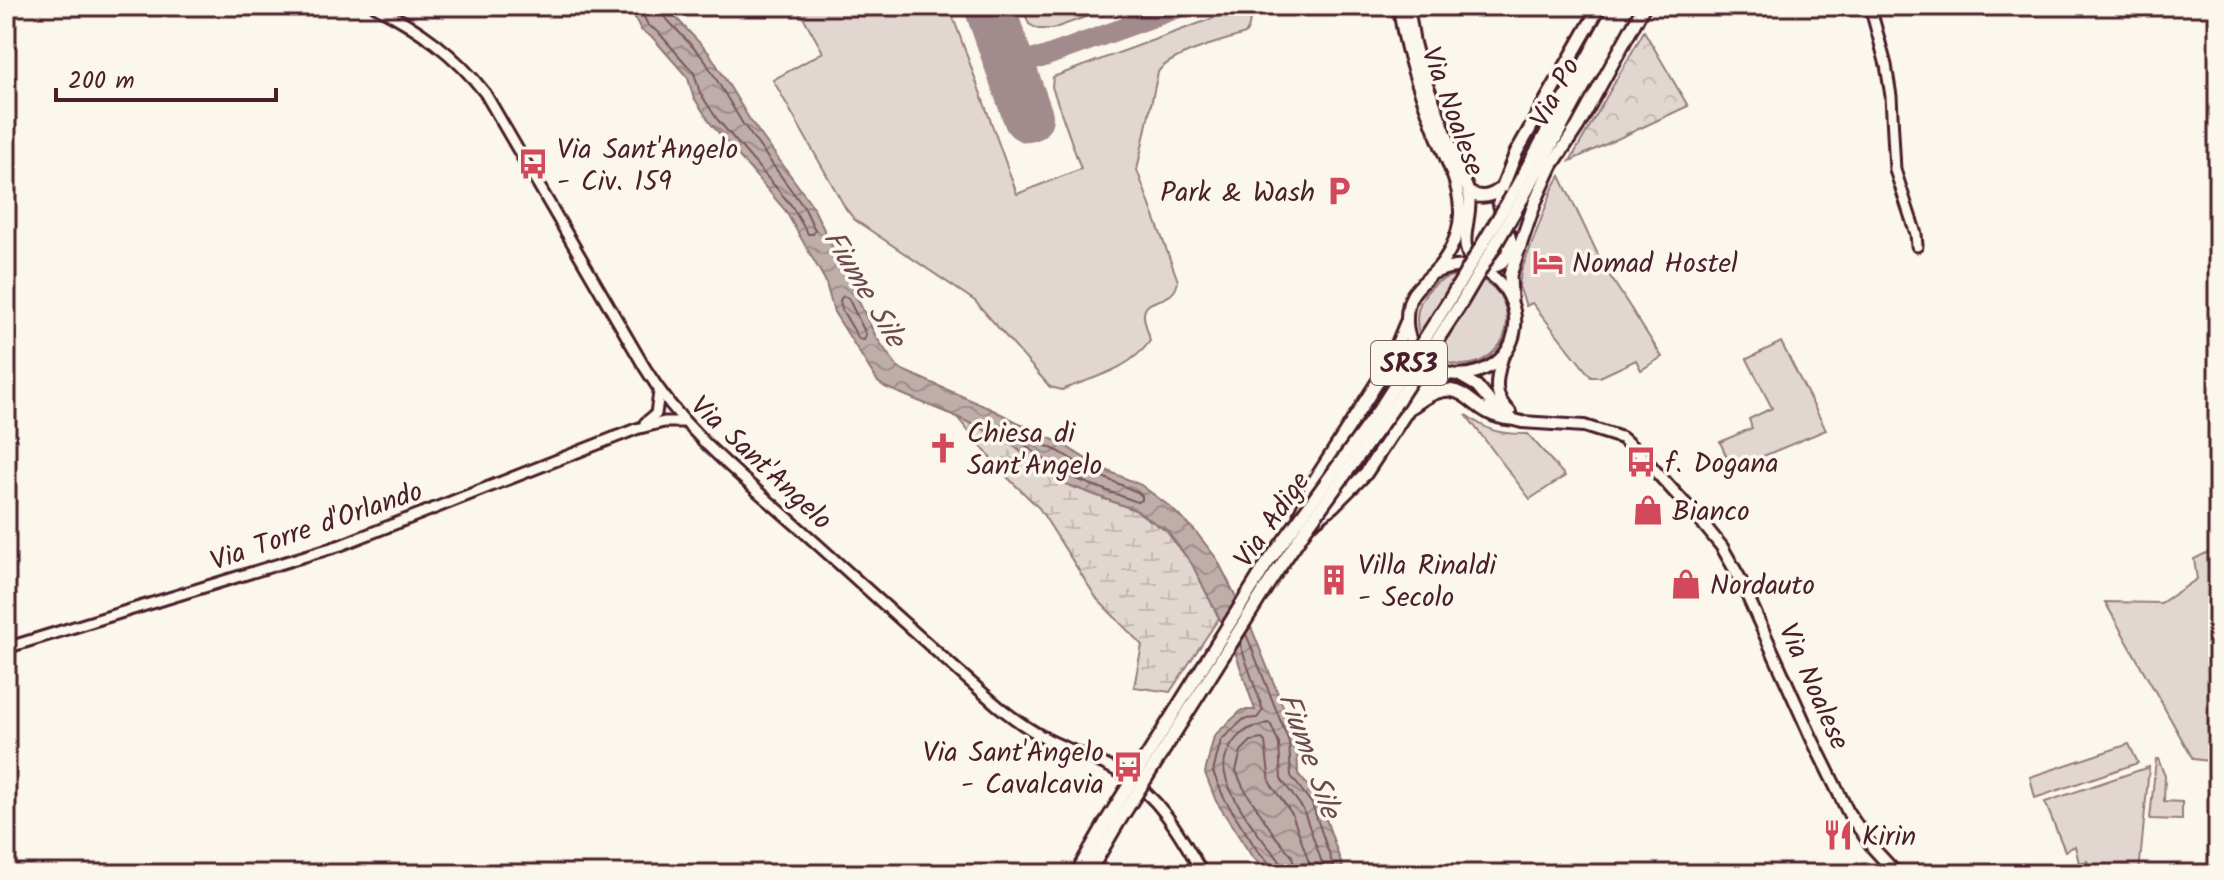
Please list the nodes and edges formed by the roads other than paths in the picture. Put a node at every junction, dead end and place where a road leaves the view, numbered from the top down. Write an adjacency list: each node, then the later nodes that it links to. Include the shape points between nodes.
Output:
1 (375, 6): 18 (street, Via Sant'Angelo, via 440,46 485,93)
2 (1399, 6): 13 (main road, Via Noalese, via 1408,60 1459,196 1456,235)
3 (1408, 6): 9 (main road, Via Noalese, via 1420,66)
4 (1600, 6): 10 (highway, via 1516,153)
5 (1616, 6): 10 (highway, Via Po / SR53)
6 (1628, 6): 10 (highway, Via Po / SR53)
7 (1644, 6): 14 (highway, via 1535,202 1510,275)
8 (1870, 6): 11 (street, via 1891,96 1895,170)
9 (1469, 193): 10 (highway); 12 (main road, Via Noalese, via 1464,247)
10 (1512, 194): 12 (highway, via 1499,203 1511,243 1507,255 1500,264); 25 (highway, Via Adige / SR53, bridge, via 1460,305 1399,398)
11 (1917, 246)
12 (1479, 269): 13 (main road, via 1454,266); 14 (main road, via 1500,282)
13 (1434, 273): 15 (main road, Via Noalese, via 1415,288)
14 (1511, 300): 16 (main road, via 1514,331)
15 (1406, 323): 17 (main road, via 1424,361); 25 (highway, bridge, via 1389,364 1315,480)
16 (1502, 356): 17 (main road, via 1482,370); 24 (main road, via 1496,389 1510,413 1595,423)
17 (1454, 374): 20 (highway, via 1422,388); 22 (main road, via 1477,386)
18 (659, 391): 19 (street, Via Sant'Angelo); 21 (street)
19 (672, 408): 21 (street); 23 (street, Via Sant'Angelo)
20 (1410, 409): 22 (highway, via 1445,390 1467,396 1497,418); 25 (highway, bridge, via 1366,473 1333,506)
21 (659, 419): 23 (street, Via Torre d'Orlando); 26 (street, Via Torre d'Orlando, via 341,545)
22 (1511, 419): 24 (main road, Via Noalese, via 1584,426)
23 (685, 422): 30 (street, Via Sant'Angelo, via 1004,711 1044,738 1114,769 1149,795 1170,818)
24 (1622, 438): 31 (main road, Via Noalese, via 1727,555 1840,798 1867,841)
25 (1301, 526): 27 (highway, Via Adige / SR53, bridge)
26 (6, 648)
27 (1111, 824): 28 (highway, Via Adige / SR53); 29 (highway, Via Adige / SR53)
28 (1076, 874)
29 (1088, 874)
30 (1203, 874)
31 (1897, 874)

